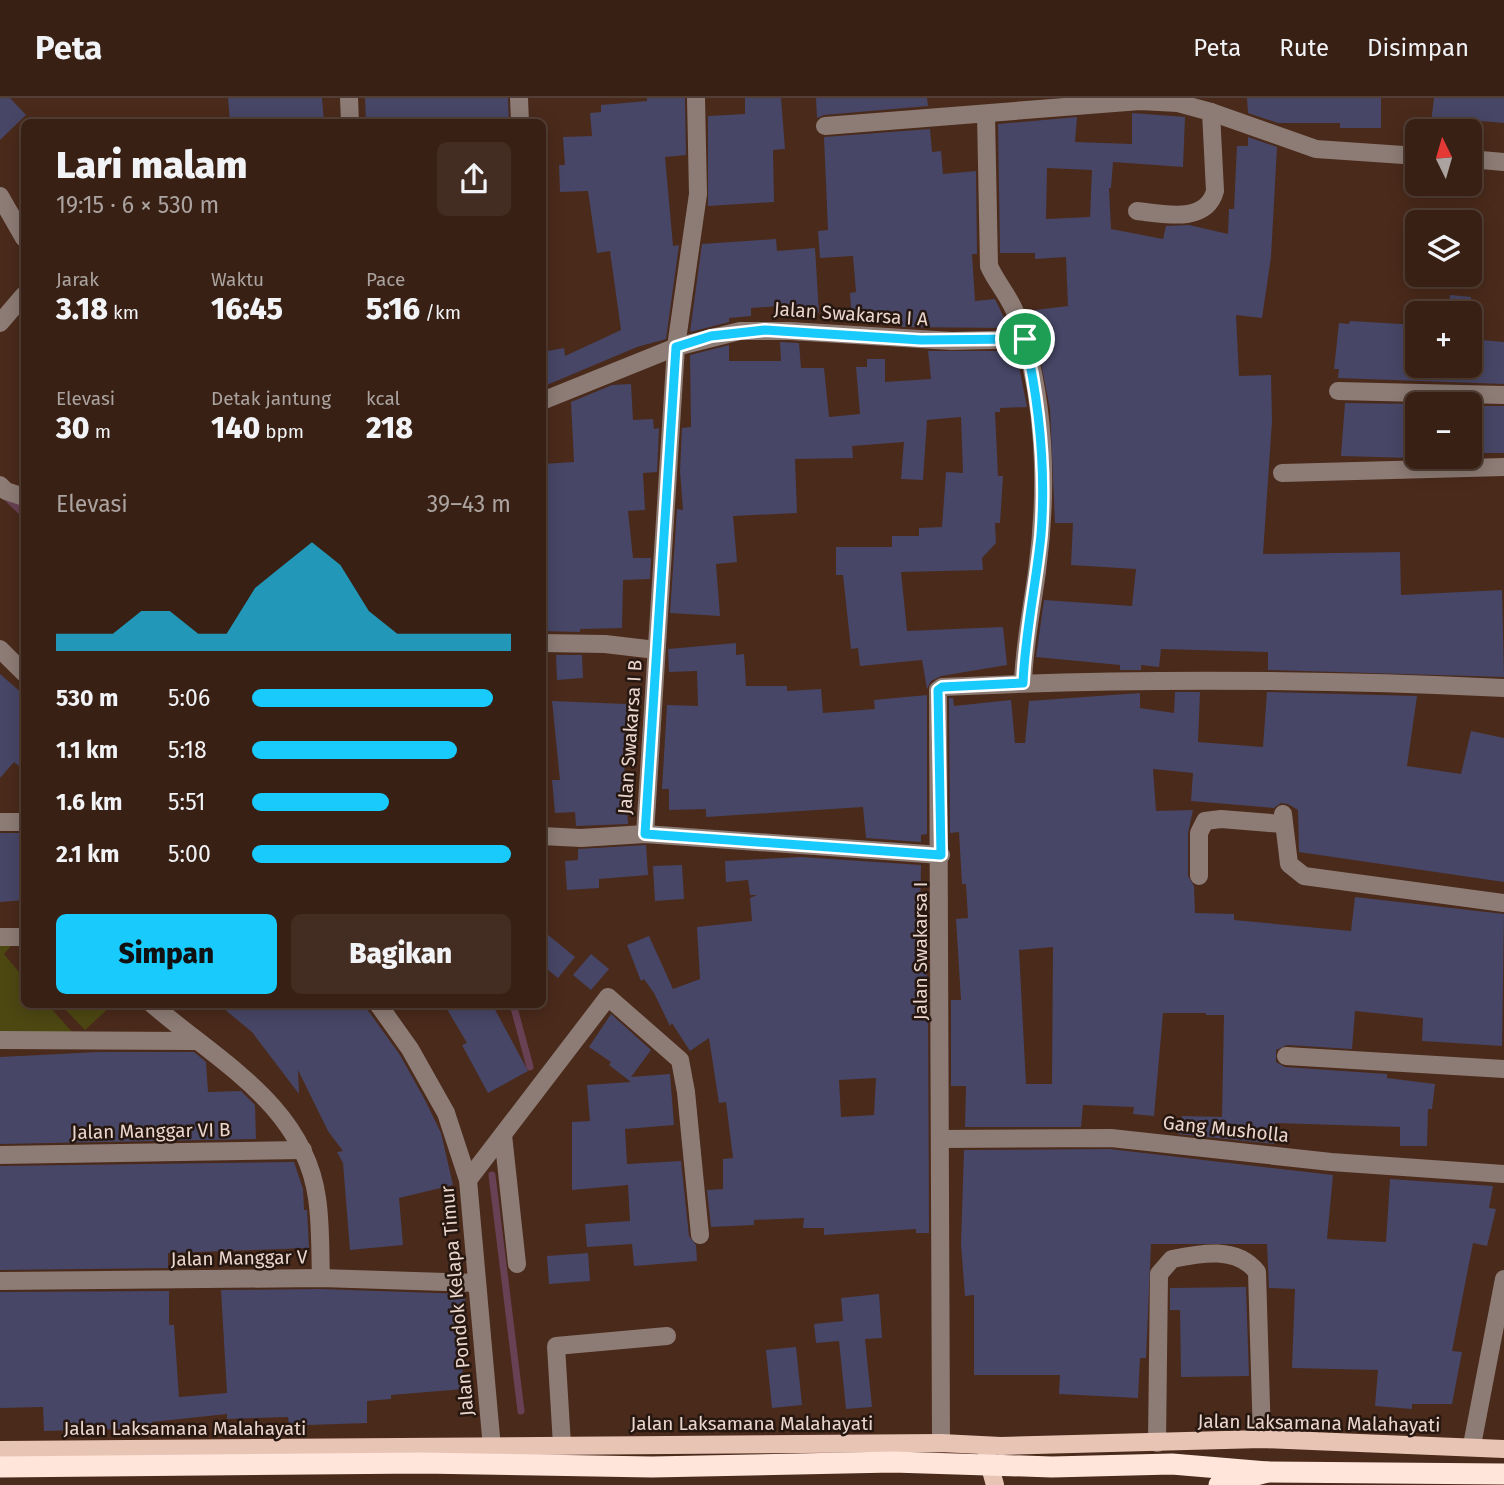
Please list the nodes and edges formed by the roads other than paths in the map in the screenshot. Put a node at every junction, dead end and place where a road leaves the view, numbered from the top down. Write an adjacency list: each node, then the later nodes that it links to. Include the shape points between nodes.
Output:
1 (349, 98): 6 (street)
2 (519, 98): 7 (street)
3 (696, 98): 18 (street, Jalan Swakarsa I B, via 698,194)
4 (1211, 112): 5 (street, via 1178,103 1140,101); 9 (street, via 1315,149); 13 (street, via 1212,201 1189,214)
5 (986, 114): 8 (street); 17 (street, via 989,266 998,286 1011,299)
6 (350, 119)
7 (520, 119)
8 (825, 126)
9 (1405, 155)
10 (1482, 160): 11 (street)
11 (1504, 162)
12 (0, 196): 14 (street)
13 (1137, 211)
14 (21, 233)
15 (21, 298): 16 (street)
16 (0, 323)
17 (1025, 339): 18 (street, Jalan Swakarsa I A, via 921,340 765,330 711,336); 30 (street, via 1039,420 1042,500)
18 (676, 347): 21 (street); 28 (street, Jalan Swakarsa I B)
19 (1338, 391): 20 (street)
20 (1504, 395)
21 (546, 399)
22 (1504, 467): 23 (street)
23 (1282, 473)
24 (0, 485): 25 (street)
25 (21, 495)
26 (546, 643): 28 (street)
27 (0, 649): 29 (street)
28 (656, 650): 34 (street, Jalan Swakarsa I B)
29 (21, 670)
30 (1023, 683): 31 (street, Jalan Swakarsa I, via 1230,681); 36 (street, Jalan Swakarsa I, via 938,690)
31 (1504, 688)
32 (0, 822): 33 (street)
33 (21, 822)
34 (645, 834): 35 (street); 36 (street, Jalan Swakarsa I B)
35 (546, 836)
36 (941, 855): 48 (street, Jalan Swakarsa I)
37 (1199, 876): 38 (street, via 1199,833 1205,821 1283,819 1289,864 1304,876)
38 (1504, 903)
39 (21, 936): 40 (street)
40 (0, 937)
41 (157, 1008): 44 (street)
42 (380, 1008): 52 (street, Jalan Pondok Kelapa Timur, via 410,1049 446,1113)
43 (0, 1040): 44 (street)
44 (194, 1041): 49 (street, via 260,1091)
45 (1286, 1056): 46 (street)
46 (1504, 1069)
47 (503, 1135): 52 (street); 53 (street, via 608,997 680,1060); 54 (street)
48 (942, 1139): 51 (street, Gang Musholla, via 1111,1138 1331,1162); 61 (street, Jalan Swakarsa I)
49 (303, 1150): 50 (street, Jalan Manggar VI B); 55 (street, via 317,1198)
50 (0, 1155)
51 (1504, 1174)
52 (468, 1180): 58 (street, Jalan Pondok Kelapa Timur)
53 (700, 1235)
54 (517, 1264)
55 (321, 1278): 57 (street, Jalan Manggar V); 58 (street, Jalan Manggar V)
56 (1504, 1279): 65 (street)
57 (0, 1281)
58 (477, 1283): 66 (street, Jalan Pondok Kelapa Timur)
59 (667, 1336): 63 (street, via 556,1346)
60 (1262, 1439): 62 (main road, Jalan Laksamana Malahayati); 62 (street, via 1257,1272 1239,1256 1203,1253 1172,1259 1160,1274); 65 (main road, Jalan Laksamana Malahayati)
61 (941, 1443): 63 (main road, Jalan Laksamana Malahayati); 64 (main road, Jalan Laksamana Malahayati)
62 (1157, 1443): 64 (main road, Jalan Laksamana Malahayati)
63 (562, 1446): 66 (main road, Jalan Laksamana Malahayati)
64 (992, 1446): 72 (main road)
65 (1472, 1446): 67 (main road, Jalan Laksamana Malahayati)
66 (492, 1448): 68 (main road, Jalan Laksamana Malahayati)
67 (1504, 1449)
68 (0, 1450)
69 (0, 1466): 70 (highway, bridge, via 422,1463 652,1467 893,1462 1052,1467 1172,1464)
70 (1267, 1472): 71 (highway); 73 (highway)
71 (1504, 1474)
72 (994, 1478)
73 (1219, 1485)

